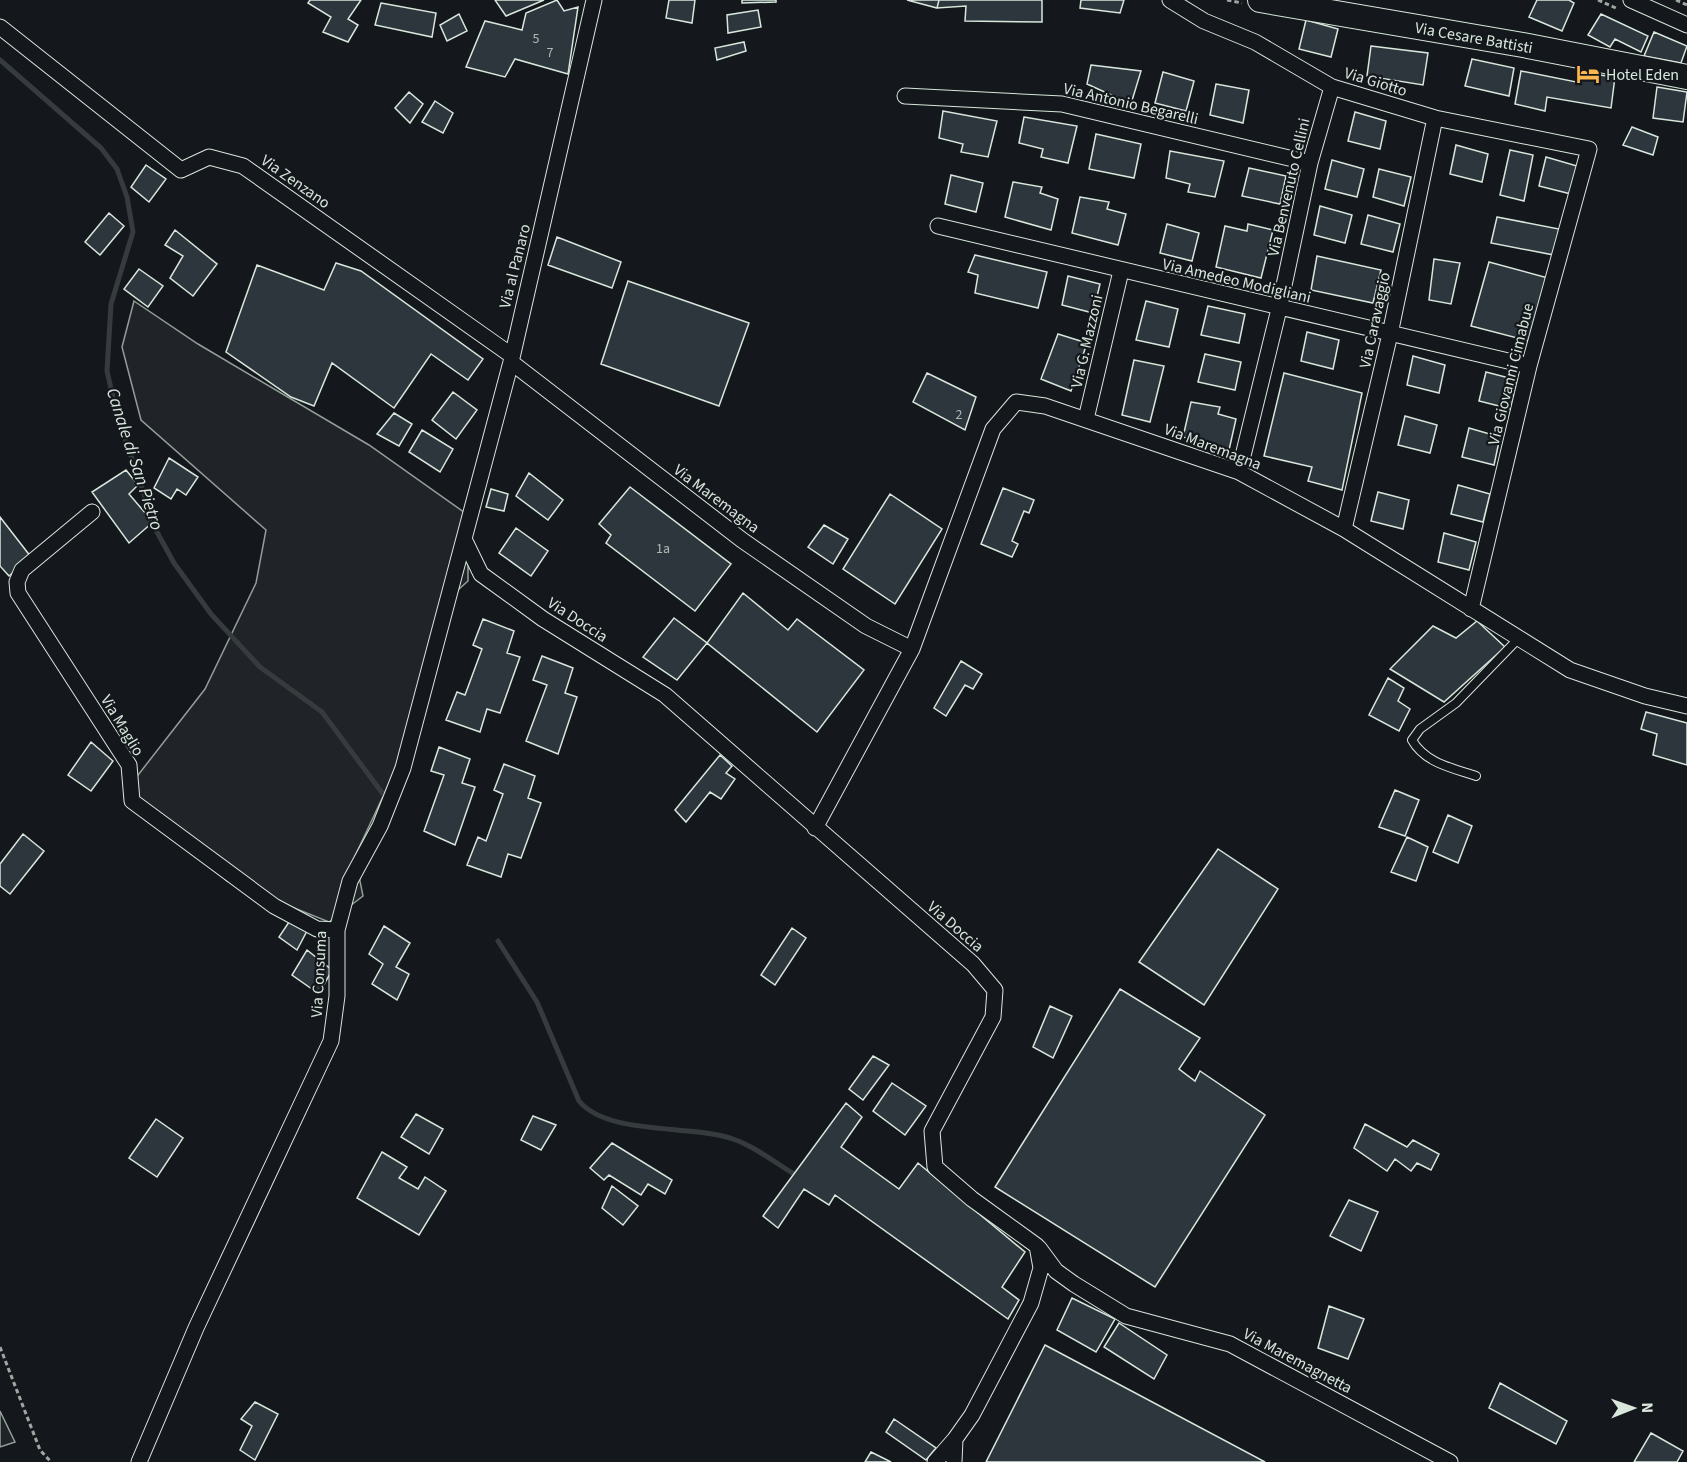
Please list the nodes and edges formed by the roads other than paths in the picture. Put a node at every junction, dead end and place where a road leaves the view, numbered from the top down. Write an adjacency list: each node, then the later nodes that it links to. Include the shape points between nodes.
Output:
1 (594, 0): 17 (street, Via al Panaro)
2 (1170, 0): 8 (street, Via Giotto, via 1204,21 1255,42)
3 (1260, 0): 7 (main road, Via Cesare Battisti)
4 (1631, 0): 5 (street)
5 (1687, 26)
6 (0, 27): 17 (street, Via Zenzano, via 181,170 209,157 243,166)
7 (1687, 77)
8 (1332, 87): 10 (street, Via Giotto); 12 (street, Via Benvenuto Cellini)
9 (905, 96): 12 (street, Via Antonio Begarelli, via 1062,104)
10 (1435, 118): 11 (street, Via Giotto); 16 (street, Via Caravaggio)
11 (1589, 149): 18 (street, Via Giovanni Cimabue)
12 (1310, 163): 15 (street, Via Benvenuto Cellini)
13 (938, 226): 14 (street, Via Amedeo Modigliani)
14 (1121, 271): 15 (street, Via Amedeo Modigliani); 19 (street, Via G. Mazzoni)
15 (1279, 309): 16 (street, Via Amedeo Modigliani); 20 (street, Via Benvenuto Cellini)
16 (1390, 334): 18 (street, Via Amedeo Modigliani); 22 (street, Via Caravaggio)
17 (511, 358): 23 (street, Via al Panaro); 26 (street, Via Maremagna, via 742,540 866,626)
18 (1529, 366): 24 (street, Via Giovanni Cimabue)
19 (1086, 419): 20 (street, Via Maremagna); 26 (street, Via Maremagna, via 1046,406 1016,402 993,429)
20 (1239, 472): 22 (street, Via Maremagna)
21 (92, 512): 30 (street, Via Maglio, via 22,570 16,582 18,593 129,765 132,801 274,906 317,929)
22 (1344, 529): 24 (street, Via Maremagna)
23 (464, 539): 29 (street, Via Doccia, via 482,574 543,619 665,695); 30 (street, Via Consuma, via 403,768 380,826 350,881)
24 (1471, 609): 25 (street, Via Maremagna)
25 (1519, 638): 27 (street, Via Maremagna, via 1570,670); 28 (lane, via 1456,703 1420,729 1412,740 1419,752 1442,765)
26 (912, 649): 29 (street, Via Maremagna)
27 (1687, 706)
28 (1476, 776)
29 (815, 828): 31 (street, Via Doccia, via 973,964 995,990 993,1017 932,1131 935,1167)
30 (337, 930): 33 (street, Via Consuma, via 337,996 331,1041 196,1328)
31 (1037, 1246): 32 (street, via 1041,1268 1031,1303 972,1415); 36 (street, Via Maremagnetta, via 1056,1271 1126,1316 1230,1344)
32 (955, 1439): 34 (street); 35 (street)
33 (139, 1462)
34 (935, 1462)
35 (954, 1462)
36 (1450, 1462)

